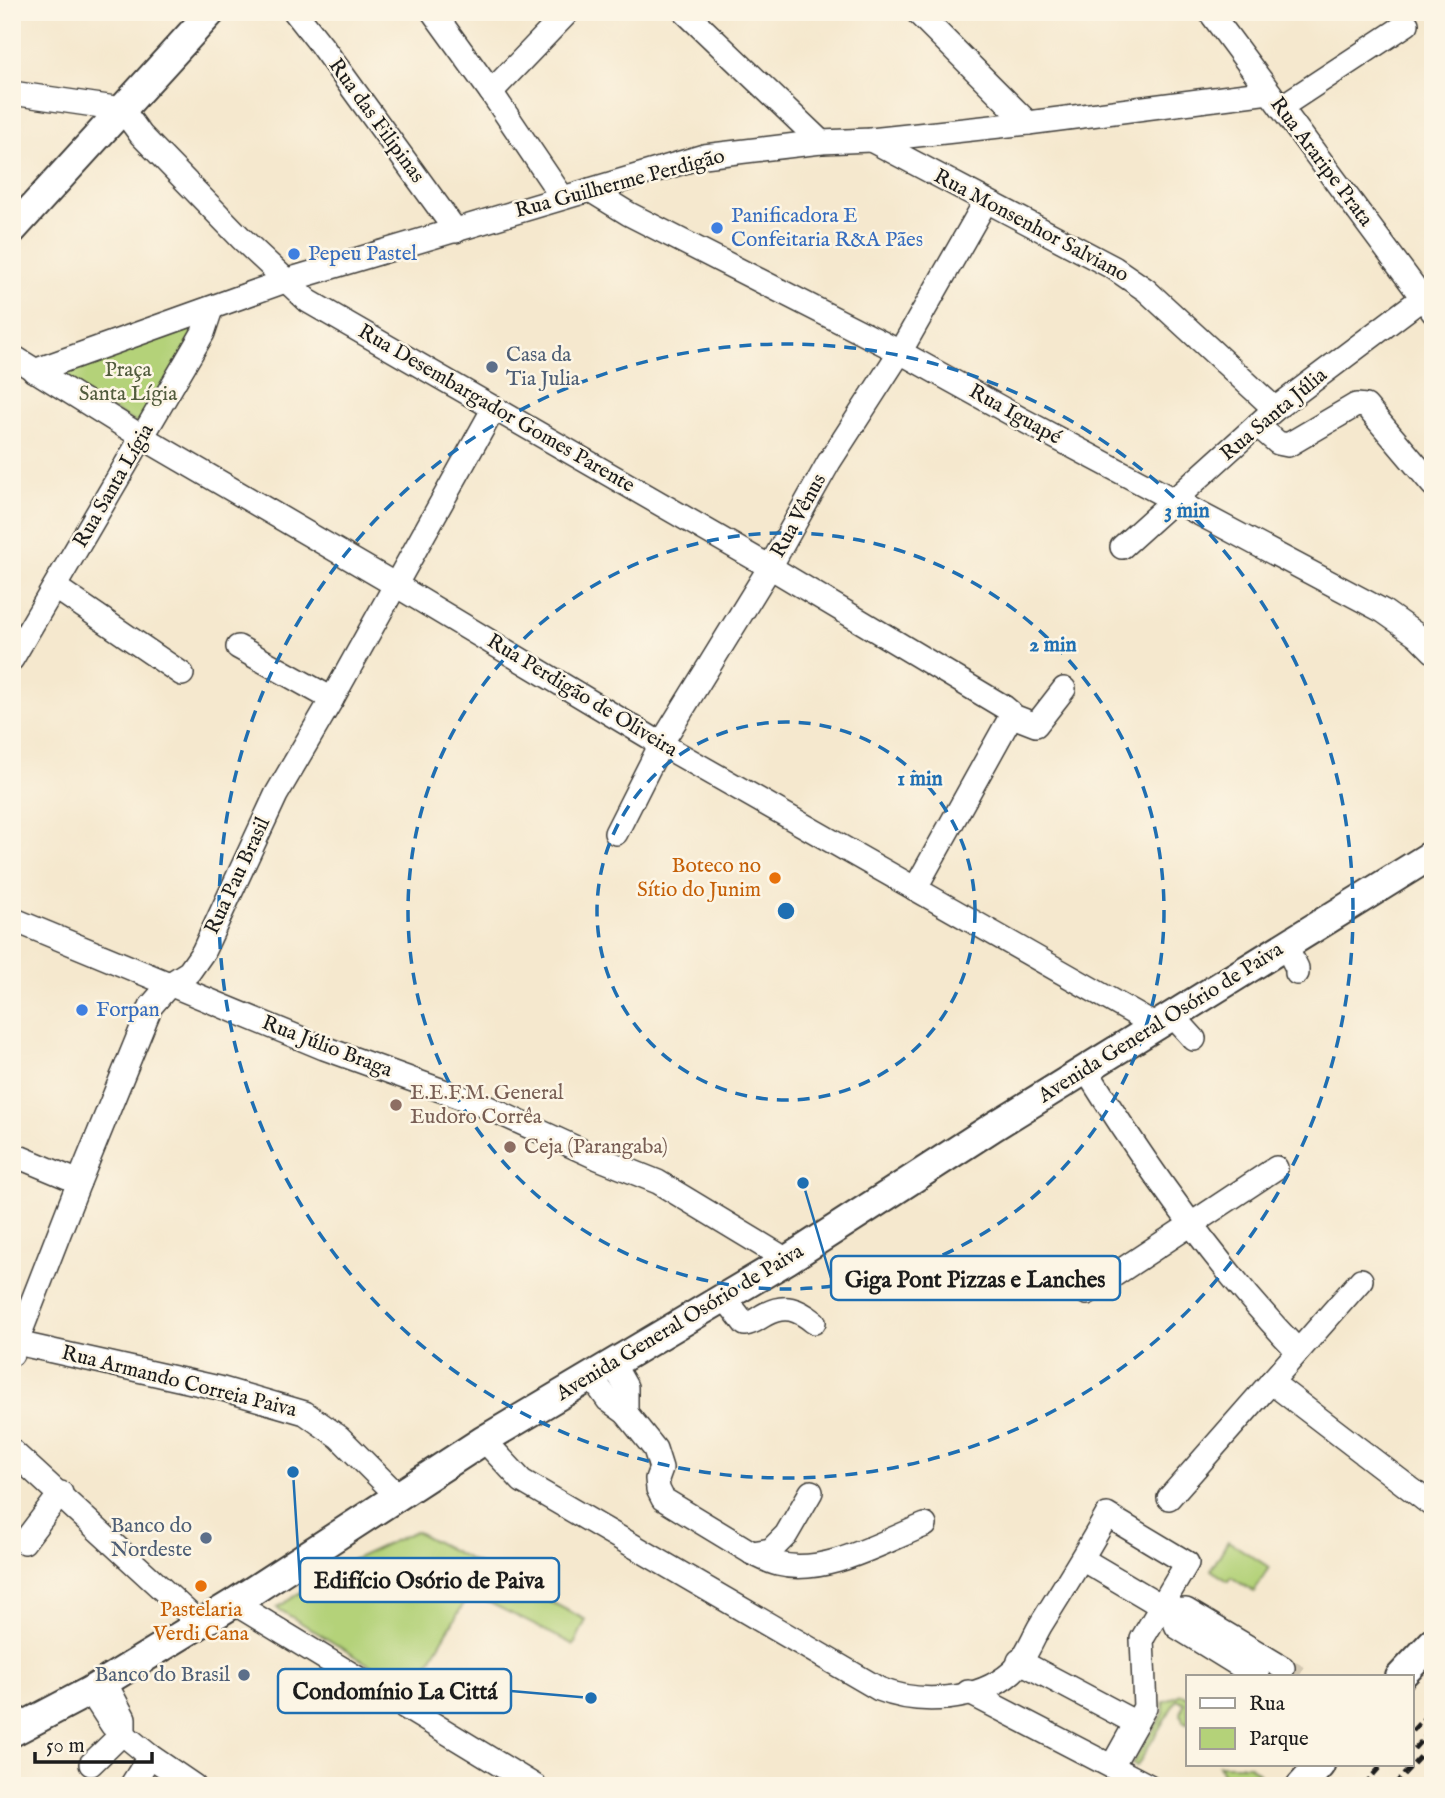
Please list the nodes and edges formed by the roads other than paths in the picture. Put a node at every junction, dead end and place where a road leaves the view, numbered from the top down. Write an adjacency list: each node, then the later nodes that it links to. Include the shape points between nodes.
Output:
1 (211, 12): 12 (main road)
2 (295, 12): 20 (street, Rua das Filipinas)
3 (433, 12): 9 (street)
4 (568, 12): 9 (street)
5 (685, 12): 15 (street)
6 (917, 12): 13 (street)
7 (1210, 12): 11 (street, Rua Araripe Prata)
8 (1407, 24): 11 (street)
9 (491, 92): 17 (street)
10 (12, 93): 12 (street)
11 (1275, 100): 13 (street, Rua Guilherme Perdigão); 22 (street, Rua Araripe Prata)
12 (122, 109): 19 (main road); 21 (street, Rua Desembargador Gomes Parente, via 141,135 232,229)
13 (1028, 123): 14 (street, Rua Guilherme Perdigão)
14 (871, 140): 15 (street, Rua Guilherme Perdigão); 18 (street, Rua Monsenhor Salviano)
15 (821, 142): 16 (street, Rua Guilherme Perdigão, via 704,156)
16 (590, 190): 17 (street, Rua Guilherme Perdigão); 24 (street, Rua Iguapé)
17 (562, 197): 20 (street, Rua Guilherme Perdigão)
18 (986, 201): 24 (street, Rua Vênus); 28 (street, Rua Monsenhor Salviano, via 1114,268 1146,290)
19 (12, 230)
20 (456, 231): 21 (street, Rua Guilherme Perdigão)
21 (288, 280): 23 (street, Rua Guilherme Perdigão); 27 (street, Rua Desembargador Gomes Parente, via 308,301)
22 (1429, 300): 28 (street, Rua Santa Júlia)
23 (211, 309): 26 (street, Rua Guilherme Perdigão); 30 (street, Rua Santa Lígia, via 203,334)
24 (900, 352): 32 (street, Rua Iguapé); 34 (street, Rua Vênus, via 829,462)
25 (12, 356): 26 (street, Rua Perdigão de Oliveira)
26 (34, 371): 30 (street, Rua Perdigão de Oliveira)
27 (494, 408): 34 (street, Rua Desembargador Gomes Parente); 35 (street, Rua Pau Brasil)
28 (1275, 409): 29 (street, Rua Santa Júlia)
29 (1257, 425): 31 (street, via 1278,443 1288,445 1356,405 1366,406); 32 (street, Rua Santa Júlia)
30 (142, 438): 35 (street, Rua Perdigão de Oliveira); 36 (street, Rua Santa Lígia)
31 (1433, 485)
32 (1175, 501): 33 (street, Rua Santa Júlia); 38 (street, Rua Iguapé, via 1383,611)
33 (1122, 547)
34 (770, 567): 43 (street, Rua Desembargador Gomes Parente); 44 (street, Rua Vênus)
35 (394, 584): 42 (street, Rua Pau Brasil); 44 (street, Rua Perdigão de Oliveira)
36 (55, 587): 39 (street, Rua Santa Lígia); 40 (street)
37 (238, 647): 42 (street)
38 (1433, 651)
39 (12, 659)
40 (182, 674)
41 (1064, 689): 43 (street, via 1036,725)
42 (332, 699): 51 (street, Rua Pau Brasil, via 276,794 203,952 190,972)
43 (1010, 713): 47 (street)
44 (661, 744): 45 (street, Rua Vênus); 47 (street, Rua Perdigão de Oliveira)
45 (616, 833)
46 (1433, 854): 49 (main road, Avenida General Osório de Paiva)
47 (915, 889): 52 (street, Rua Perdigão de Oliveira)
48 (12, 919): 51 (street, Rua Júlio Braga)
49 (1286, 946): 50 (street); 52 (main road, Avenida General Osório de Paiva)
50 (1297, 973)
51 (170, 984): 57 (street, Rua Pau Brasil, via 142,1024); 59 (street, Rua Júlio Braga, via 324,1048 482,1105 658,1182)
52 (1166, 1022): 53 (street, Rua Perdigão de Oliveira); 54 (main road, Avenida General Osório de Paiva)
53 (1194, 1039)
54 (1086, 1070): 58 (street); 59 (main road, Avenida General Osório de Paiva)
55 (12, 1154): 57 (street)
56 (1276, 1168): 58 (street)
57 (79, 1182): 64 (street, Rua Pau Brasil)
58 (1191, 1224): 61 (street); 65 (street, via 1256,1308)
59 (786, 1260): 62 (main road, Avenida General Osório de Paiva)
60 (1361, 1280): 65 (street)
61 (1087, 1293)
62 (724, 1297): 63 (street, via 745,1324 784,1307); 66 (main road, Avenida General Osório de Paiva)
63 (814, 1322)
64 (14, 1346): 72 (street, Rua Armando Correia Paiva, via 219,1388 306,1413 339,1437)
65 (1298, 1351): 67 (street)
66 (602, 1370): 68 (main road, Avenida General Osório de Paiva); 77 (street, via 608,1400 626,1413 660,1458 657,1479 663,1499)
67 (1271, 1382): 73 (street); 74 (street)
68 (484, 1440): 72 (main road, Avenida General Osório de Paiva); 88 (street, via 522,1481 879,1689 915,1698)
69 (12, 1451): 71 (street)
70 (811, 1492): 77 (street, via 786,1535 771,1550)
71 (61, 1493): 76 (street); 81 (street)
72 (398, 1496): 79 (main road, Avenida General Osório de Paiva)
73 (1169, 1498)
74 (1433, 1506)
75 (925, 1525): 77 (street, via 828,1564 778,1564)
76 (24, 1542)
77 (752, 1553)
78 (1082, 1559): 80 (street); 80 (street, via 1107,1515 1187,1563); 83 (street)
79 (234, 1603): 81 (main road, Avenida General Osório de Paiva); 98 (street)
80 (1166, 1608): 84 (street, via 1186,1610); 85 (street, via 1177,1627); 89 (street, via 1142,1639 1145,1707)
81 (200, 1623): 87 (main road, Avenida General Osório de Paiva)
82 (1433, 1642): 86 (main road)
83 (1019, 1661): 88 (street, via 998,1682); 89 (street)
84 (1283, 1668)
85 (1255, 1675)
86 (1402, 1675)
87 (98, 1687): 90 (main road, Avenida General Osório de Paiva); 91 (street, via 112,1725)
88 (968, 1692): 95 (street)
89 (1136, 1723): 95 (street)
90 (22, 1727): 92 (main road, Avenida General Osório de Paiva)
91 (124, 1732): 93 (street); 94 (street)
92 (12, 1747)
93 (150, 1756): 96 (street); 97 (street)
94 (91, 1764)
95 (1112, 1766): 99 (street)
96 (131, 1786)
97 (194, 1786)
98 (535, 1786)
99 (1149, 1786)

